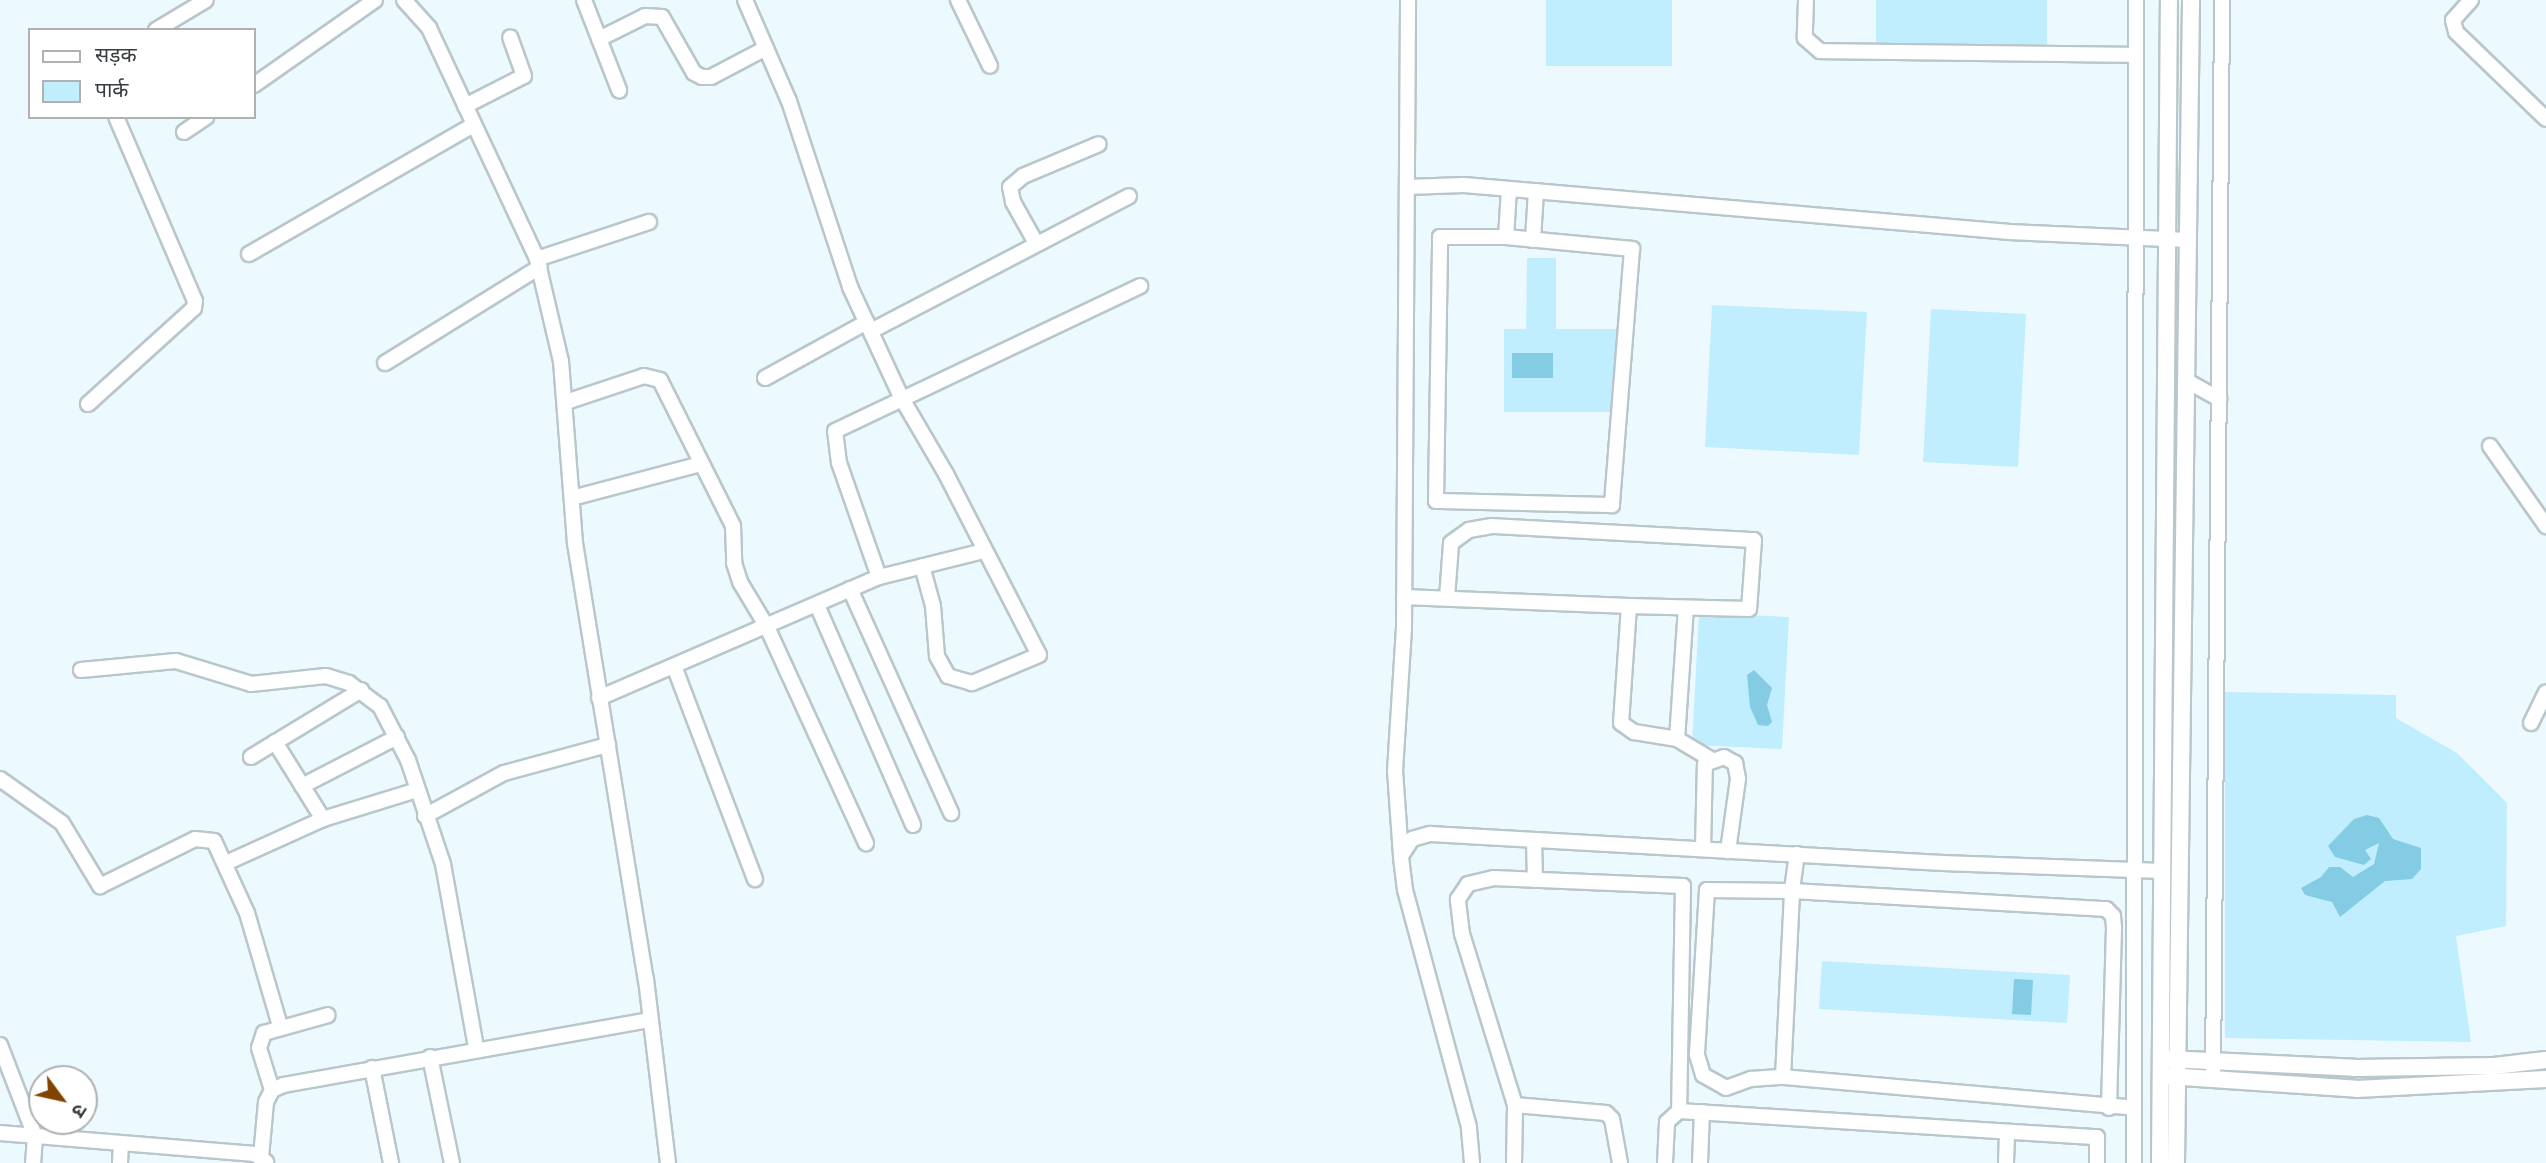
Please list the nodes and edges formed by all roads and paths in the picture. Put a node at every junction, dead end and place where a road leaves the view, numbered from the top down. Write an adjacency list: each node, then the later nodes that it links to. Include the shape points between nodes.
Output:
1 (206, 0): 14 (street)
2 (375, 0): 20 (street)
3 (404, 0): 22 (street, via 429,28)
4 (584, 0): 16 (street)
5 (745, 0): 17 (street)
6 (958, 0): 19 (street)
7 (1408, 0): 29 (street)
8 (1806, 0): 18 (street, via 1805,38 1820,51)
9 (2136, 0): 18 (street)
10 (2169, 0): 36 (street)
11 (2191, 0): 38 (street)
12 (2222, 0): 47 (street)
13 (2471, 0): 25 (street, via 2453,20 2456,32)
14 (159, 28)
15 (510, 37): 22 (street, via 524,76)
16 (599, 39): 17 (street, via 645,16 662,17 694,73 702,77); 21 (street)
17 (766, 48): 43 (street, via 789,101 850,287)
18 (2136, 55): 35 (street)
19 (990, 65)
20 (256, 84)
21 (619, 90)
22 (465, 106): 26 (street)
23 (117, 119): 50 (street, via 195,301 194,308)
24 (202, 119): 27 (street)
25 (2546, 119)
26 (473, 125): 40 (street); 41 (street)
27 (184, 132)
28 (1099, 144): 39 (street, via 1023,176 1010,187 1013,202)
29 (1407, 187): 30 (street); 59 (street)
30 (1509, 189): 31 (street); 34 (street)
31 (1536, 191): 35 (street, via 1996,231); 37 (street)
32 (1129, 195): 39 (street)
33 (649, 222): 41 (street)
34 (1506, 237): 37 (street); 37 (street, via 1440,237 1436,501 1612,505 1632,249)
35 (2134, 238): 36 (street); 91 (street)
36 (2167, 239): 38 (street); 92 (street)
37 (1533, 240)
38 (2188, 240): 46 (street)
39 (1036, 243): 43 (street)
40 (249, 254)
41 (539, 263): 44 (street); 49 (street)
42 (1140, 286): 48 (street)
43 (869, 326): 45 (street); 48 (street)
44 (385, 363)
45 (765, 379)
46 (2187, 381): 47 (street); 107 (street)
47 (2212, 396): 105 (street)
48 (901, 397): 55 (street, via 946,474); 57 (street, via 838,428 834,436)
49 (566, 402): 52 (street, via 654,376); 53 (street)
50 (88, 404)
51 (2490, 446): 54 (street)
52 (701, 464): 53 (street); 64 (street, via 733,526 734,564 740,582)
53 (572, 498): 69 (street)
54 (2546, 526)
55 (983, 551): 56 (street); 56 (street, via 1040,653 972,683 957,682 939,664 933,606)
56 (922, 566): 57 (street)
57 (879, 577): 58 (street)
58 (850, 589): 61 (street); 80 (street)
59 (1404, 597): 60 (street); 89 (street, via 1395,771)
60 (1447, 598): 62 (street); 63 (street, via 1451,543 1469,530 1492,526 1754,540 1749,610)
61 (817, 605): 64 (street); 83 (street)
62 (1629, 606): 63 (street); 72 (street, via 1622,723 1634,732)
63 (1686, 608): 72 (street)
64 (767, 627): 65 (street); 85 (street)
65 (674, 666): 69 (street); 93 (street)
66 (81, 670): 67 (street, via 176,661 251,684 326,676)
67 (361, 690): 71 (street, via 380,706); 73 (street)
68 (2546, 692): 70 (street)
69 (599, 698): 74 (street)
70 (2531, 723)
71 (397, 737): 78 (street); 79 (street)
72 (1677, 739): 76 (street)
73 (275, 742): 75 (street); 78 (street)
74 (608, 745): 81 (street, via 504,773); 98 (street)
75 (251, 757)
76 (1710, 759): 86 (street, via 1703,772); 87 (street, via 1731,759 1737,769)
77 (0, 779): 90 (street, via 62,823 99,885 205,837 221,848)
78 (302, 786): 82 (street)
79 (417, 790): 81 (street); 82 (street)
80 (951, 813)
81 (425, 816): 102 (street, via 443,864)
82 (323, 819): 90 (street)
83 (912, 825)
84 (1534, 840): 86 (street); 89 (street, via 1430,834 1412,839); 94 (street)
85 (866, 843)
86 (1703, 849): 87 (street)
87 (1728, 851): 88 (street)
88 (1797, 854): 91 (street); 95 (street)
89 (1401, 856): 127 (street, via 1405,890 1469,1126)
90 (226, 863): 100 (street, via 247,913)
91 (2135, 871): 92 (street); 99 (street)
92 (2162, 871): 107 (street)
93 (755, 879)
94 (1535, 880): 112 (street, via 1493,878 1468,884 1458,899 1462,934); 115 (street, via 1683,887)
95 (1792, 891): 97 (street, via 2106,909 2113,916 2114,928); 108 (street); 108 (street, via 1707,890 1697,1055 1703,1075 1726,1088 1751,1079)
96 (328, 1015): 100 (street)
97 (2109, 1019): 99 (street); 113 (street)
98 (650, 1020): 102 (street); 126 (street)
99 (2134, 1020): 114 (street)
100 (280, 1026): 111 (street, via 260,1040)
101 (0, 1045): 119 (street)
102 (476, 1048): 103 (street)
103 (430, 1057): 106 (street); 125 (street)
104 (2546, 1060): 105 (street, via 2494,1066 2356,1068)
105 (2213, 1061): 107 (street); 110 (street)
106 (372, 1068): 111 (street); 124 (street)
107 (2169, 1068): 110 (street); 135 (street); 136 (street)
108 (1783, 1077): 113 (street)
109 (2546, 1079): 110 (street, via 2357,1089)
110 (2213, 1080)
111 (272, 1090): 121 (street, via 266,1102)
112 (1515, 1105): 128 (street); 129 (street, via 1606,1113 1612,1119)
113 (2109, 1108): 114 (street)
114 (2134, 1108): 134 (street)
115 (1679, 1111): 116 (street); 130 (street, via 1667,1122)
116 (1702, 1112): 117 (street); 131 (street)
117 (2007, 1132): 132 (street); 133 (street, via 2097,1137)
118 (0, 1133): 119 (street)
119 (35, 1136): 120 (street); 122 (street)
120 (121, 1143): 121 (street); 123 (street)
121 (264, 1160)
122 (33, 1163)
123 (120, 1163)
124 (391, 1163)
125 (452, 1163)
126 (668, 1163)
127 (1472, 1163)
128 (1514, 1163)
129 (1620, 1163)
130 (1665, 1163)
131 (1700, 1163)
132 (2006, 1163)
133 (2097, 1163)
134 (2134, 1163)
135 (2160, 1163)
136 (2176, 1163)

